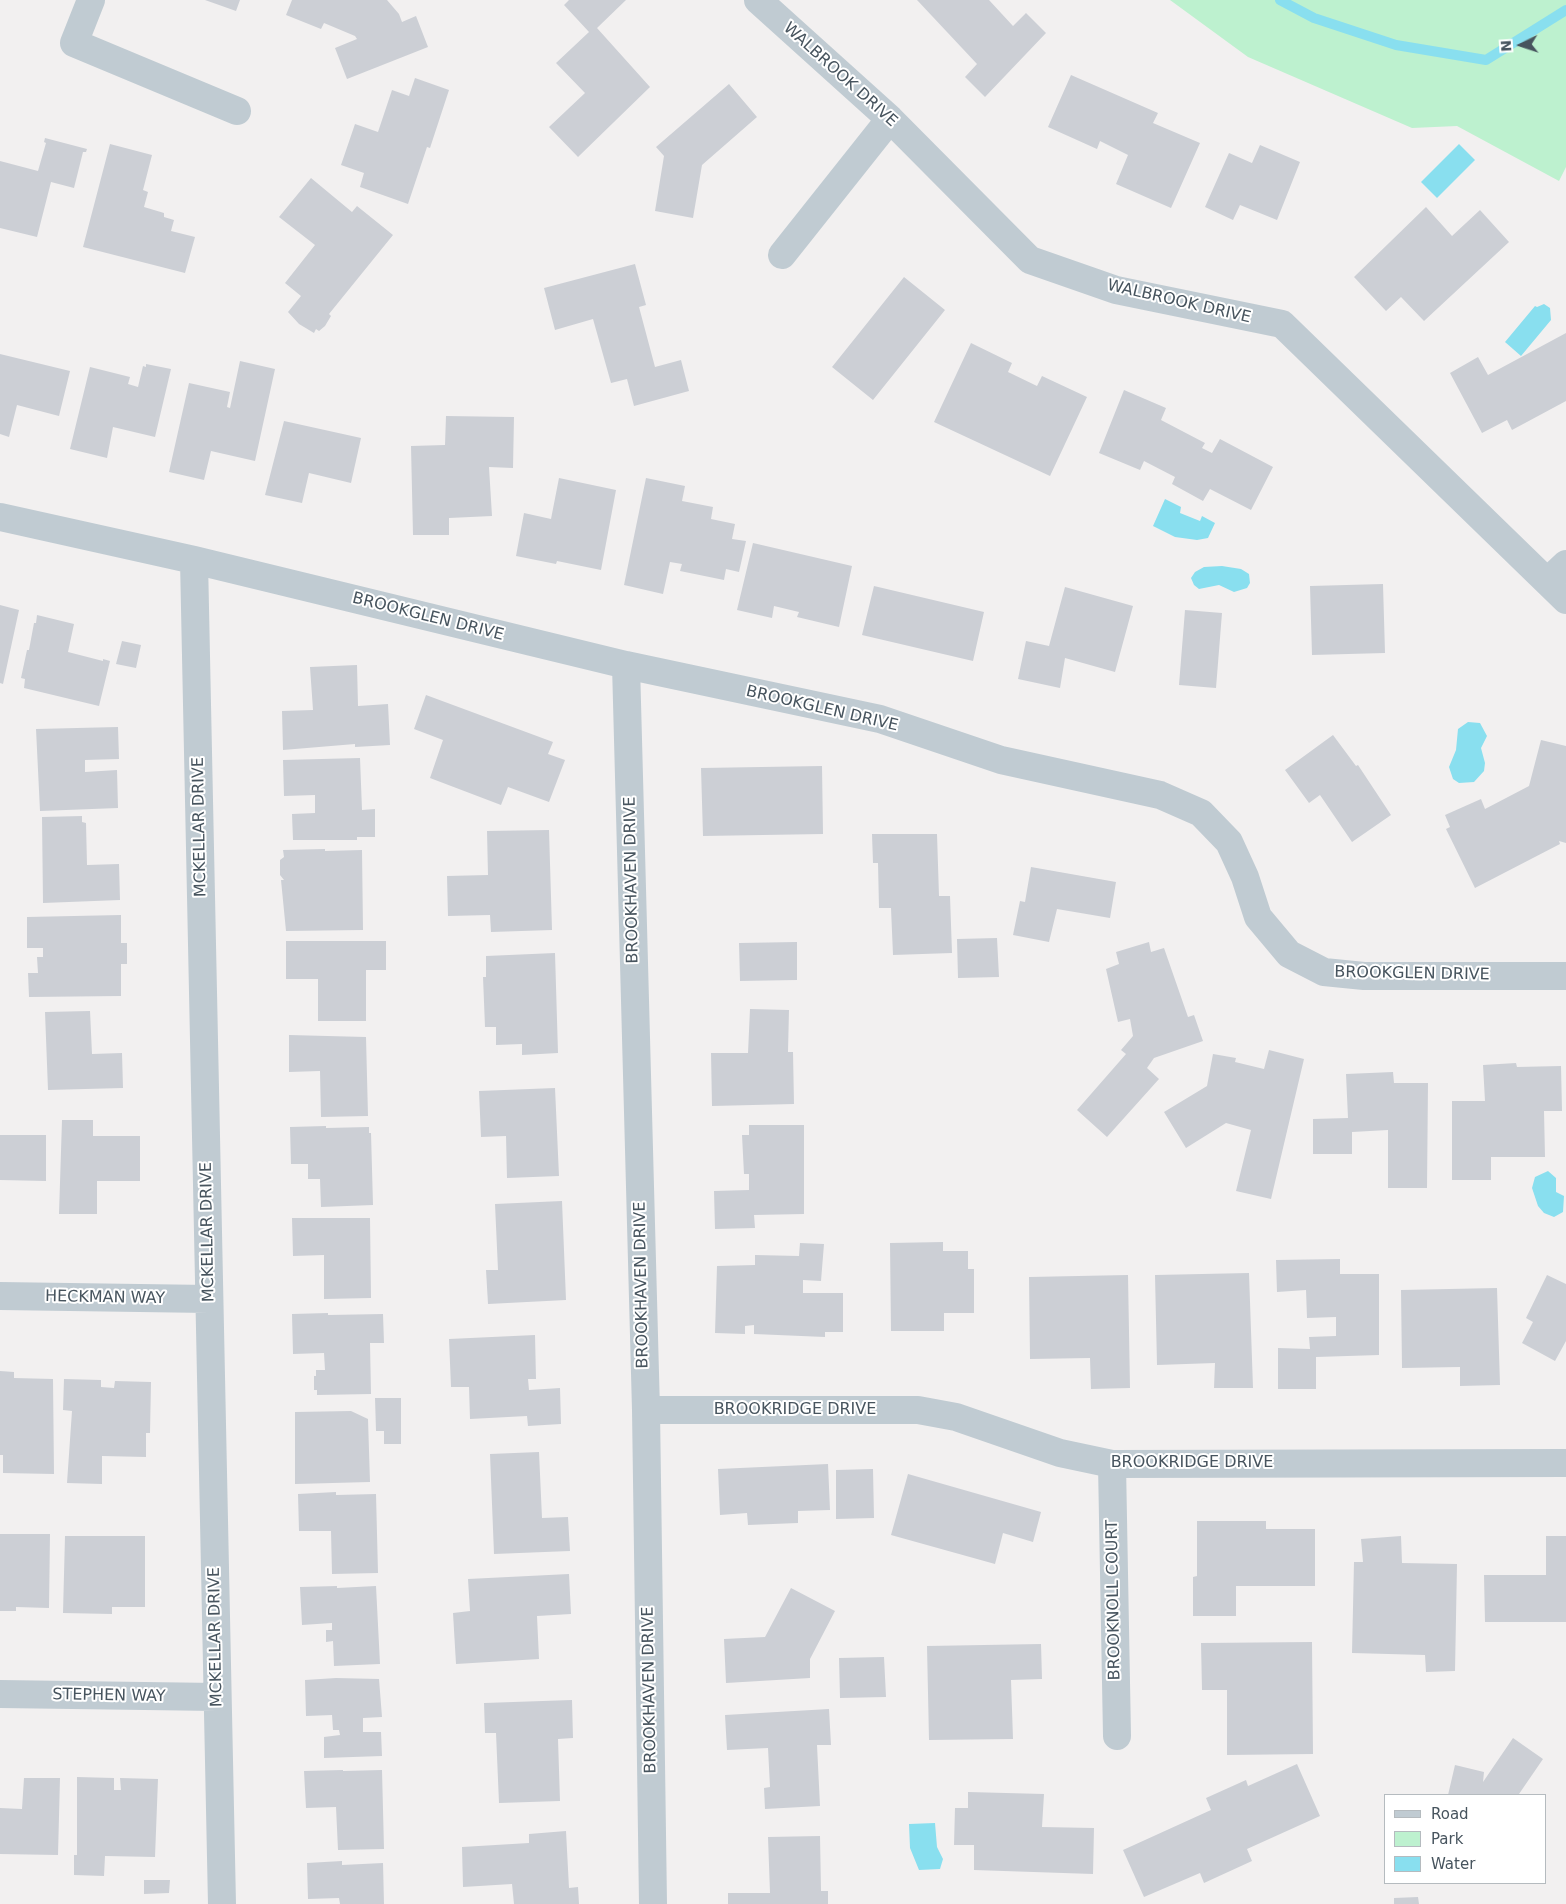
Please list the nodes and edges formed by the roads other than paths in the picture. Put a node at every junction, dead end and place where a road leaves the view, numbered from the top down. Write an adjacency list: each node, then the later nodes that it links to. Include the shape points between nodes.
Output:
1 (90, 0): 3 (street, via 74,43)
2 (758, 0): 4 (street, WALBROOK DRIVE)
3 (237, 111)
4 (890, 119): 5 (street); 8 (street, WALBROOK DRIVE, via 1030,260 1116,290 1282,324)
5 (782, 255)
6 (0, 517): 7 (street, BROOKGLEN DRIVE)
7 (194, 560): 9 (street, BROOKGLEN DRIVE); 12 (street, MCKELLAR DRIVE)
8 (1560, 582)
9 (626, 665): 10 (street, BROOKGLEN DRIVE, via 880,719 1001,760 1160,795 1201,814 1229,842 1258,917 1289,954 1324,972 1364,976); 13 (street, BROOKHAVEN DRIVE)
10 (1566, 976)
11 (0, 1296): 12 (street, HECKMAN WAY)
12 (209, 1299): 17 (street, MCKELLAR DRIVE)
13 (646, 1410): 15 (street, BROOKRIDGE DRIVE, via 918,1410 956,1417 1060,1453); 20 (street, BROOKHAVEN DRIVE)
14 (1566, 1463): 15 (street, BROOKRIDGE DRIVE)
15 (1112, 1464): 18 (street, BROOKNOLL COURT)
16 (0, 1694): 17 (street, STEPHEN WAY)
17 (217, 1698): 19 (street, MCKELLAR DRIVE)
18 (1117, 1736)
19 (222, 1904)
20 (653, 1904)

